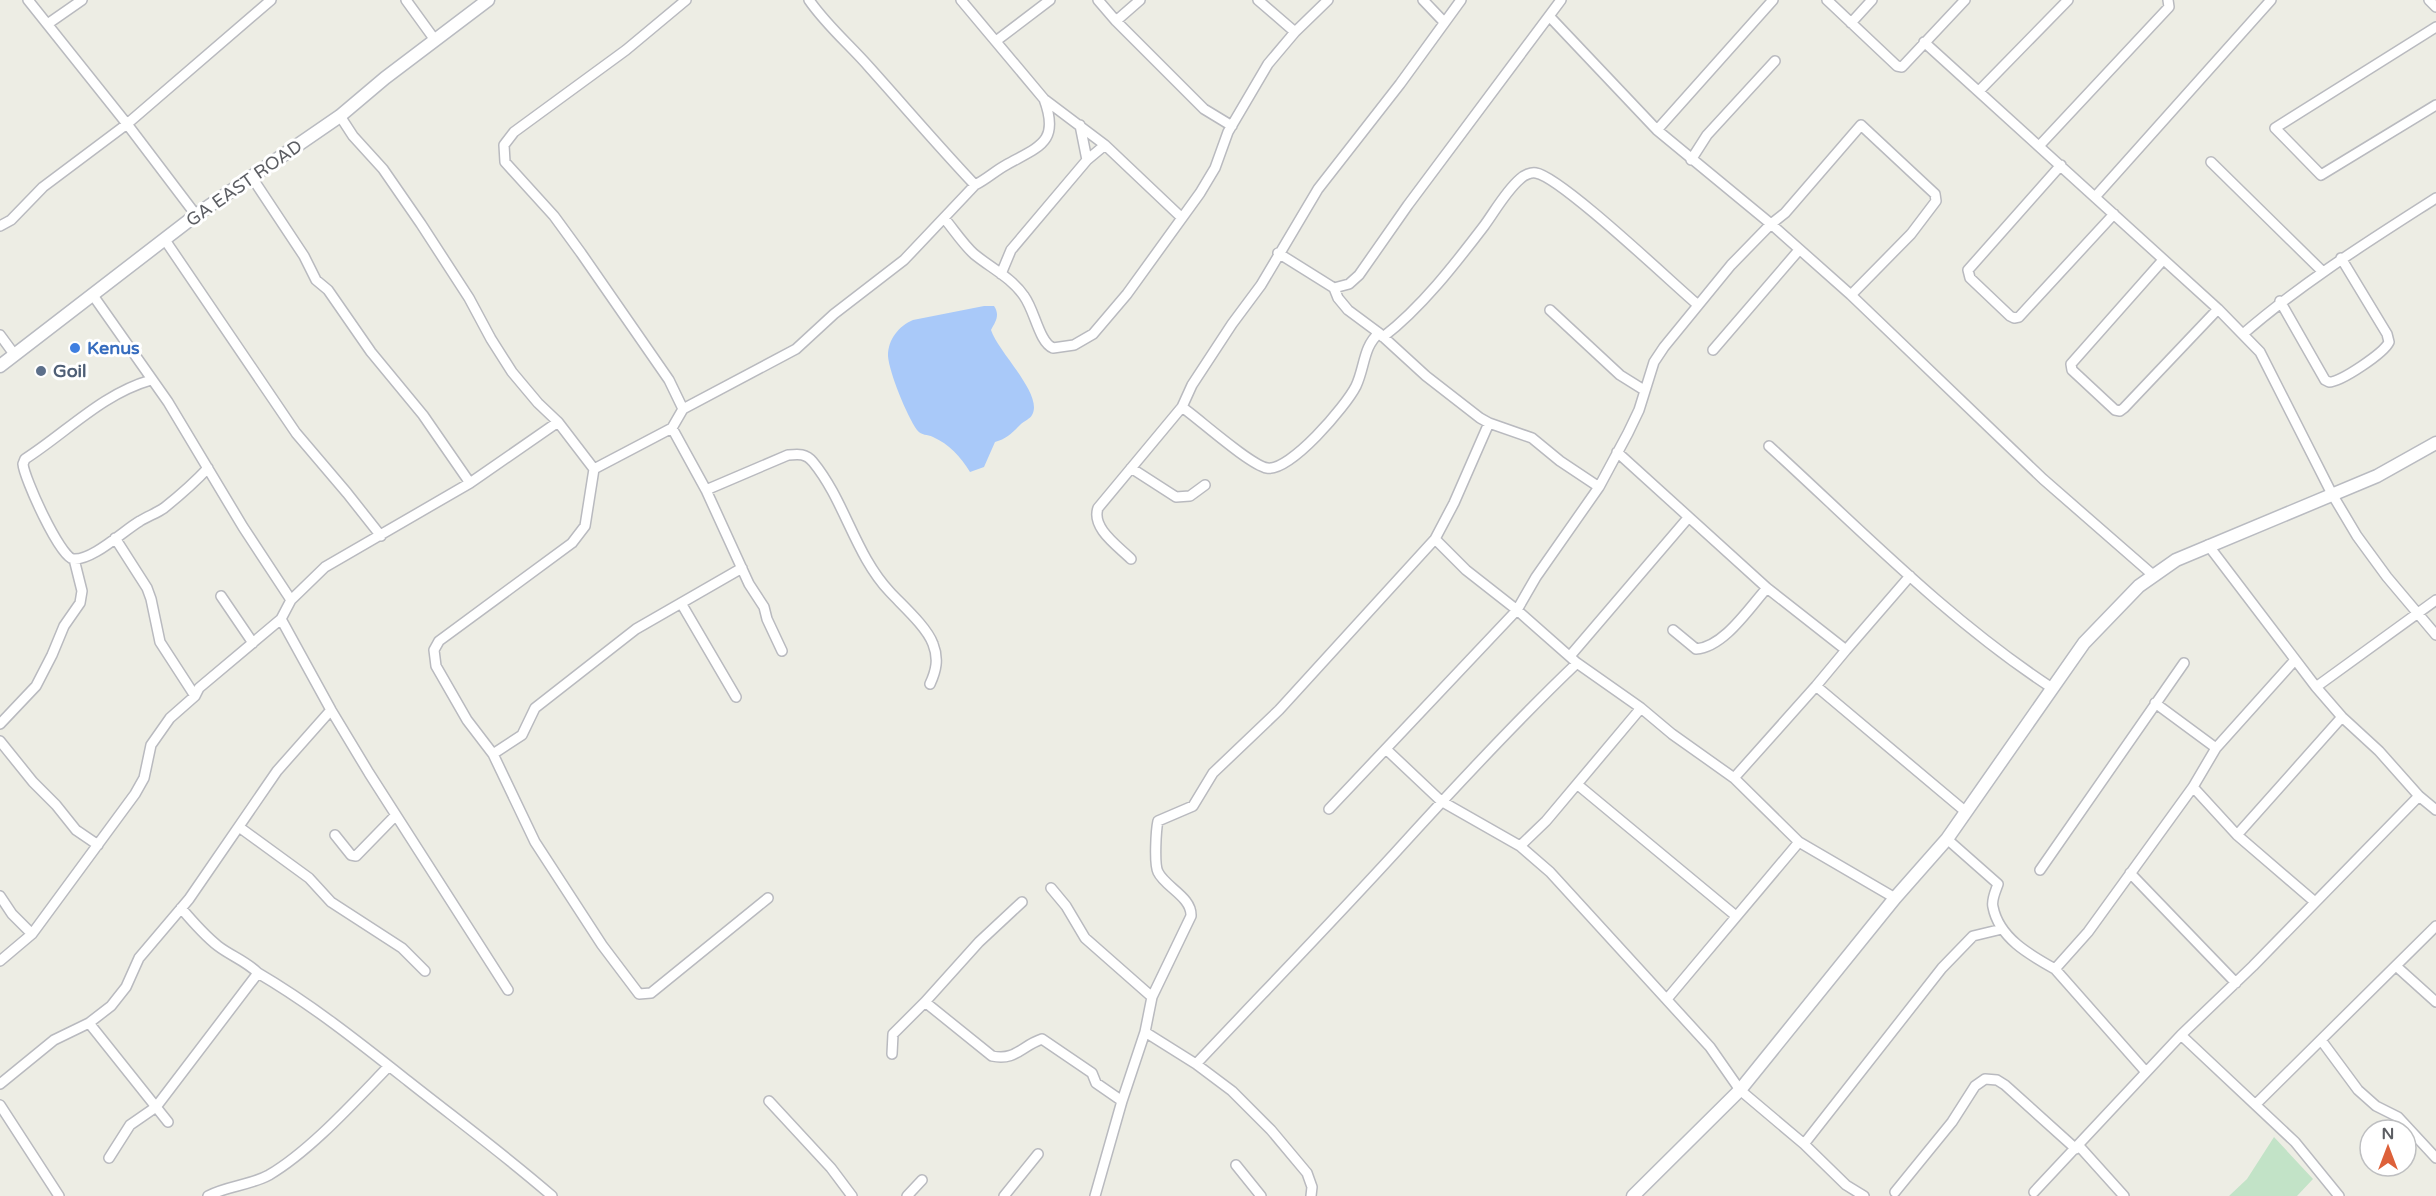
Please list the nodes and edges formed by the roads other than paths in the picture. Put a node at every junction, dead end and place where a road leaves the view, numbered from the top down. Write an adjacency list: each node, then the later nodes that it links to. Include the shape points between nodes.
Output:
1 (28, 0): 30 (street)
2 (82, 0): 30 (street)
3 (271, 0): 41 (street)
4 (406, 0): 33 (street)
5 (488, 0): 33 (street, GA EAST ROAD)
6 (686, 0): 84 (street, via 626,50 514,132 504,145 505,162 581,253 669,380)
7 (809, 0): 52 (street)
8 (961, 0): 34 (street)
9 (1050, 0): 34 (street)
10 (1098, 0): 27 (street)
11 (1140, 0): 27 (street)
12 (1258, 0): 32 (street)
13 (1328, 0): 32 (street)
14 (1423, 0): 28 (street)
15 (1461, 0): 28 (street)
16 (1561, 0): 26 (street)
17 (1773, 0): 44 (street)
18 (1827, 0): 29 (street)
19 (1872, 0): 29 (street)
20 (1965, 0): 35 (street)
21 (2068, 0): 37 (street)
22 (2168, 0): 46 (street, via 2169,7)
23 (2271, 0): 53 (street)
24 (2429, 0): 25 (street)
25 (2436, 7)
26 (1549, 16): 44 (street); 68 (street, via 1359,275)
27 (1116, 21): 43 (street, via 1204,109)
28 (1444, 22): 63 (street, via 1328,176)
29 (1851, 22): 35 (street, via 1897,66 1905,64)
30 (49, 23): 41 (street)
31 (2436, 27): 39 (street, via 2275,128 2321,175)
32 (1295, 32): 43 (street, via 1268,64)
33 (435, 40): 40 (street, GA EAST ROAD)
34 (996, 41): 38 (street)
35 (1924, 42): 37 (street)
36 (1775, 61): 48 (street, via 1707,135)
37 (1979, 90): 46 (street)
38 (1044, 99): 42 (street); 52 (street, via 1051,121 1047,138)
39 (2436, 105)
40 (340, 116): 51 (street, GA EAST ROAD); 85 (street, via 406,202 512,372)
41 (127, 124): 56 (street); 60 (street, via 43,187)
42 (1080, 125): 45 (street); 47 (street)
43 (1232, 126): 58 (street, via 1215,168)
44 (1657, 130): 48 (street)
45 (1106, 145): 47 (street); 58 (street)
46 (2040, 145): 50 (street)
47 (1087, 160): 67 (street, via 1011,250)
48 (1691, 160): 59 (street)
49 (2211, 162): 66 (street)
50 (2061, 165): 53 (street); 55 (street, via 1968,270 1970,278 2010,316 2019,317)
51 (251, 176): 56 (street, GA EAST ROAD); 94 (street, via 316,280 328,290 371,352 423,415)
52 (975, 185): 57 (street)
53 (2095, 197): 55 (street)
54 (2436, 198): 64 (street)
55 (2114, 214): 65 (street)
56 (196, 216): 61 (street, GA EAST ROAD)
57 (944, 218): 67 (street, via 972,252); 84 (street, via 904,260 796,349)
58 (1182, 218): 67 (street, via 1101,326 1074,345 1053,348 1044,342 1032,308)
59 (1771, 224): 62 (street); 70 (street, via 1785,213 1858,126 1863,126 1935,194 1936,201 1911,234); 72 (street)
60 (0, 226)
61 (165, 240): 69 (street, GA EAST ROAD); 100 (street, via 296,432)
62 (1799, 250): 70 (street); 78 (street)
63 (1278, 253): 68 (street); 83 (street, via 1258,290 1192,385)
64 (2341, 258): 66 (street); 71 (street, via 2386,334 2389,342 2382,352 2329,382)
65 (2163, 260): 73 (street); 73 (street, via 2072,364 2072,370 2115,410 2124,408)
66 (2322, 271): 71 (street)
67 (1001, 274)
68 (1334, 288): 77 (street, via 1348,310)
69 (92, 294): 79 (street, GA EAST ROAD); 81 (street)
70 (1851, 295): 107 (street, via 2043,479)
71 (2280, 301): 75 (street)
72 (1698, 305): 77 (street, via 1573,196 1535,172 1520,178 1403,322); 82 (street, via 1654,362)
73 (2218, 309): 75 (street)
74 (1550, 310): 82 (street, via 1620,375)
75 (2242, 334): 98 (street, via 2266,362)
76 (0, 335): 79 (street)
77 (1381, 335): 83 (street, via 1368,344 1361,375 1334,419 1319,436 1276,467 1264,467); 86 (street, via 1426,376)
78 (1713, 350)
79 (14, 354): 80 (street, GA EAST ROAD)
80 (0, 366)
81 (151, 380): 91 (street); 104 (street, via 105,400 25,459 23,464 50,529 65,554)
82 (1644, 390): 90 (street, via 1629,433)
83 (1182, 407): 92 (street)
84 (683, 409): 87 (street)
85 (558, 422): 93 (street); 94 (street)
86 (1489, 423): 96 (street, via 1532,438); 102 (street)
87 (672, 428): 93 (street); 97 (street)
88 (2436, 443): 98 (street, via 2377,476)
89 (1768, 446): 108 (street)
90 (1617, 452): 96 (street); 99 (street)
91 (208, 468): 101 (street, via 162,509); 111 (street)
92 (1131, 468): 95 (street, via 1176,497 1190,496); 105 (street, via 1095,514 1099,527)
93 (594, 469): 139 (street, via 585,525 572,543 439,641 434,650 436,666 467,720)
94 (470, 483): 100 (street)
95 (1205, 485)
96 (1599, 487): 114 (street)
97 (706, 490): 106 (street); 125 (street, via 788,455 801,453 812,459 834,492 867,559 933,642 937,670)
98 (2332, 494): 103 (street); 115 (street, via 2357,536)
99 (1688, 518): 109 (street); 122 (street)
100 (381, 536): 111 (street, via 325,567)
101 (115, 538): 104 (street); 129 (street, via 147,588 160,642)
102 (1435, 539): 114 (street, via 1466,570); 176 (street, via 1280,710 1213,773 1193,806 1158,821 1157,871 1191,911 1191,916)
103 (2208, 545): 107 (street); 123 (street)
104 (74, 559): 135 (street, via 82,591 80,603 64,626 36,686)
105 (1131, 559)
106 (742, 568): 113 (street); 121 (street)
107 (2153, 575): 128 (street, via 2084,643)
108 (1910, 576): 120 (street); 128 (street, via 2005,657)
109 (1767, 588): 117 (street, via 1723,637 1705,649 1696,649); 120 (street)
110 (221, 596): 119 (street)
111 (291, 600): 116 (street)
112 (2436, 600): 115 (street)
113 (681, 603): 130 (street); 139 (street, via 636,629 535,708 522,735)
114 (1517, 610): 122 (street); 138 (street)
115 (2419, 614): 118 (street); 127 (street)
116 (281, 619): 119 (street); 133 (street)
117 (1673, 630)
118 (2436, 635)
119 (253, 643): 129 (street, via 199,688)
120 (1846, 650): 126 (street)
121 (782, 651)
122 (1573, 660): 132 (street); 144 (street)
123 (2294, 660): 127 (street); 137 (street)
124 (2184, 663): 131 (street)
125 (930, 684)
126 (1816, 687): 140 (street); 147 (street)
127 (2316, 687): 134 (street)
128 (2052, 688): 147 (street)
129 (195, 696): 154 (street, via 170,718 151,745 144,778)
130 (736, 697)
131 (2155, 704): 137 (street); 156 (street)
132 (1641, 708): 140 (street); 141 (street)
133 (331, 710): 148 (street); 149 (street, via 277,771)
134 (2342, 717): 143 (street); 151 (street)
135 (0, 724)
136 (0, 741): 154 (street, via 76,830)
137 (2216, 748): 142 (street)
138 (1387, 750): 144 (street); 145 (street)
139 (493, 753): 160 (street, via 535,842 639,994 651,993)
140 (1734, 778): 153 (street)
141 (1578, 785): 155 (street); 165 (street)
142 (2193, 787): 151 (street); 157 (street)
143 (2420, 796): 146 (street); 163 (street)
144 (1441, 801): 155 (street); 185 (street)
145 (1329, 809)
146 (2436, 810)
147 (1966, 812): 152 (street)
148 (396, 815): 150 (street, via 356,856); 175 (street)
149 (239, 827): 164 (street); 172 (street, via 309,878 331,902 402,948)
150 (335, 835)
151 (2237, 835): 163 (street)
152 (1947, 839): 161 (street); 167 (street, via 1998,884 1992,905)
153 (1799, 842): 161 (street); 165 (street)
154 (98, 845): 168 (street)
155 (1520, 846): 177 (street, via 1550,872)
156 (2040, 870)
157 (2130, 873): 171 (street, via 2088,932); 174 (street)
158 (1051, 888): 176 (street, via 1085,938)
159 (0, 897): 168 (street)
160 (768, 898)
161 (1895, 898): 189 (street)
162 (1023, 902): 178 (street)
163 (2315, 902): 174 (street)
164 (181, 908): 173 (street, via 219,946); 180 (street, via 139,958 126,987 111,1006)
165 (1736, 916): 177 (street)
166 (2436, 926): 170 (street)
167 (2002, 929): 171 (street, via 2024,952); 196 (street, via 1973,936 1942,968)
168 (32, 934): 169 (street)
169 (0, 961)
170 (2396, 966): 179 (street); 183 (street)
171 (2055, 969): 187 (street)
172 (425, 971)
173 (258, 973): 186 (street, via 283,987); 194 (street)
174 (2236, 983): 182 (street)
175 (508, 990)
176 (1152, 996): 181 (street)
177 (1667, 999): 189 (street, via 1710,1047)
178 (925, 1002): 184 (street, via 893,1034); 191 (street, via 992,1056 1013,1056 1042,1039 1092,1073 1096,1083)
179 (2436, 1002)
180 (90, 1023): 188 (street, via 54,1040); 194 (street)
181 (1145, 1032): 185 (street); 191 (street)
182 (2181, 1035): 187 (street); 193 (street)
183 (2321, 1040): 193 (street); 200 (street, via 2358,1090 2398,1118)
184 (892, 1054)
185 (1196, 1064): 213 (street, via 1232,1091 1271,1130 1307,1173)
186 (389, 1066): 206 (street, via 278,1169 266,1177); 207 (street)
187 (2146, 1072): 197 (street)
188 (0, 1084)
189 (1740, 1090): 196 (street); 214 (street)
190 (769, 1101): 208 (street)
191 (1122, 1101): 211 (street)
192 (0, 1104): 205 (street)
193 (2256, 1104): 217 (street, via 2295,1142)
194 (156, 1107): 195 (street); 199 (street, via 130,1125)
195 (168, 1122)
196 (1804, 1144): 215 (street, via 1845,1185)
197 (2077, 1148): 203 (street); 204 (street, via 2006,1085 1985,1079 1975,1086 1952,1122); 216 (street)
198 (1038, 1154): 210 (street)
199 (109, 1158)
200 (2436, 1158)
201 (1236, 1165): 212 (street)
202 (922, 1180): 209 (street)
203 (2034, 1192)
204 (1894, 1195)
205 (59, 1196)
206 (208, 1196)
207 (552, 1196)
208 (852, 1196)
209 (907, 1196)
210 (1004, 1196)
211 (1095, 1196)
212 (1261, 1196)
213 (1311, 1196)
214 (1633, 1196)
215 (1864, 1196)
216 (2124, 1196)
217 (2339, 1196)

